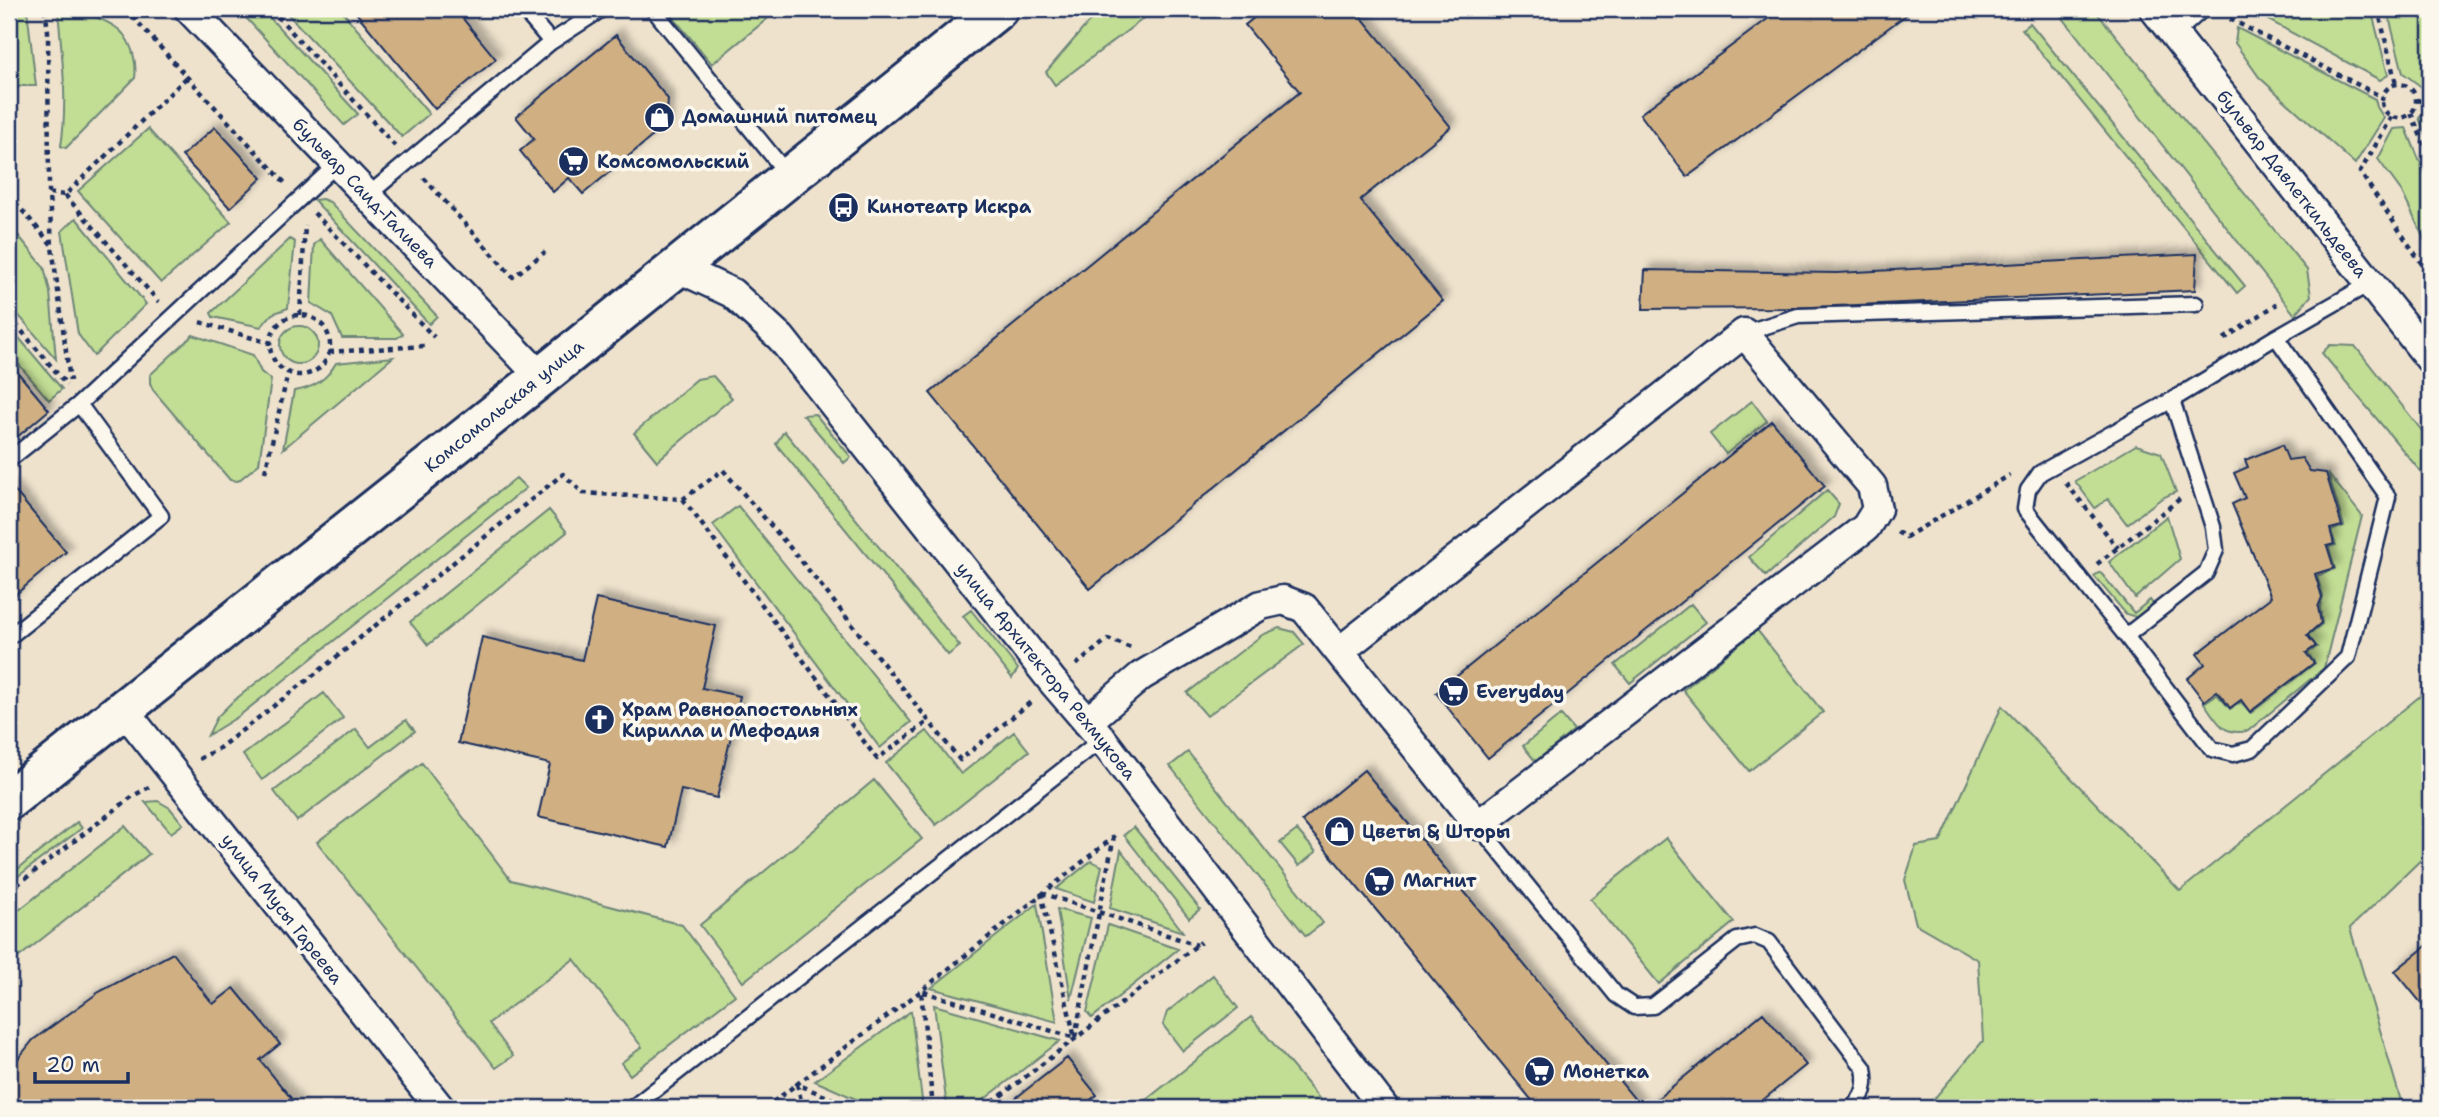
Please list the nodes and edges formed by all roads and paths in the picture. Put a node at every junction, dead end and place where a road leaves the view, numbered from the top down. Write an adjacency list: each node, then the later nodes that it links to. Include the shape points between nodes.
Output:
1 (45, 9): 23 (path)
2 (126, 9): 25 (path, via 187,77)
3 (189, 9): 21 (street, бульвар Саид-Галиева)
4 (523, 9): 13 (lane)
5 (602, 9): 13 (lane)
6 (653, 9): 22 (lane)
7 (998, 9): 22 (main road, Комсомольская улица)
8 (2154, 9): 12 (street, бульвар Давлеткильдеева)
9 (2203, 9): 12 (lane)
10 (2378, 9): 14 (path)
11 (2230, 19): 15 (path)
12 (2175, 34): 33 (street, бульвар Давлеткильдеева)
13 (551, 42): 26 (lane)
14 (2396, 84): 15 (path); 16 (path, via 2409,86)
15 (2382, 97): 19 (path, via 2384,109)
16 (2417, 100): 17 (path); 18 (path)
17 (2430, 103)
18 (2411, 113): 19 (path); 20 (path)
19 (2392, 117): 31 (path, via 2360,172)
20 (2430, 158)
21 (337, 164): 26 (street, бульвар Саид-Галиева); 48 (lane)
22 (788, 176): 30 (main road, Комсомольская улица)
23 (50, 193): 25 (path); 28 (path)
24 (9, 195): 28 (path)
25 (65, 195): 35 (path)
26 (368, 196): 46 (street, бульвар Саид-Галиева)
27 (306, 214): 36 (path)
28 (52, 246): 37 (path, via 71,390)
29 (545, 252): 32 (path)
30 (676, 267): 46 (main road, Комсомольская улица); 60 (street, улица Архитектора Рехмукова, via 732,293 781,338)
31 (2430, 276)
32 (513, 277)
33 (2369, 284): 40 (lane); 44 (street, бульвар Давлеткильдеева)
34 (2196, 304): 39 (lane, via 1798,316)
35 (162, 306)
36 (300, 315): 41 (path, via 283,320); 43 (path, via 324,327)
37 (9, 316)
38 (192, 319): 41 (path)
39 (1744, 333): 58 (street); 66 (street, via 1872,485 1877,509 1866,527)
40 (2276, 337): 47 (lane); 56 (lane, via 2388,497 2348,657 2252,749 2234,754 2212,749)
41 (269, 343): 45 (path, via 274,361)
42 (424, 346): 43 (path)
43 (329, 352): 45 (path, via 314,372)
44 (2430, 359)
45 (288, 373): 51 (path)
46 (541, 377): 61 (main road, Комсомольская улица)
47 (2172, 400): 50 (lane); 52 (lane)
48 (79, 404): 49 (lane); 57 (lane, via 161,516)
49 (9, 460)
50 (2052, 466): 54 (path); 55 (lane, via 2040,473 2028,490 2025,509)
51 (265, 472)
52 (2199, 484): 54 (path); 56 (lane, via 2216,550 2206,573)
53 (683, 499): 62 (path, via 723,470); 62 (path, via 877,759); 64 (path, via 583,493 563,474 228,742)
54 (2118, 548): 55 (path)
55 (2080, 578): 56 (lane)
56 (2126, 636)
57 (9, 637)
58 (1340, 651): 59 (street, via 1304,608 1283,600 1261,605); 66 (street)
59 (1154, 670): 60 (path, via 1137,650 1108,639); 63 (street, via 1141,676)
60 (1053, 682): 62 (path, via 960,760); 63 (street, улица Архитектора Рехмукова)
61 (123, 709): 64 (street, улица Мусы Гареева); 65 (main road, Комсомольская улица)
62 (929, 721)
63 (1094, 730): 74 (lane); 80 (street, улица Архитектора Рехмукова)
64 (174, 772): 67 (path, via 133,796); 73 (street, улица Мусы Гареева)
65 (9, 800)
66 (1478, 825): 81 (lane, via 1616,995 1634,1007 1653,1006 1737,940 1755,936 1769,942 1864,1068 1867,1084)
67 (9, 891)
68 (1041, 893): 69 (path); 69 (path, via 1115,835); 70 (path); 71 (path)
69 (1101, 913): 71 (path); 71 (path, via 1199,943)
70 (921, 990): 71 (path); 72 (path); 78 (path)
71 (1075, 1038): 79 (path)
72 (797, 1084): 75 (path); 76 (path); 77 (path)
73 (440, 1108)
74 (632, 1108)
75 (765, 1108)
76 (803, 1108)
77 (853, 1108)
78 (933, 1108)
79 (985, 1108)
80 (1384, 1108)
81 (1851, 1108)

